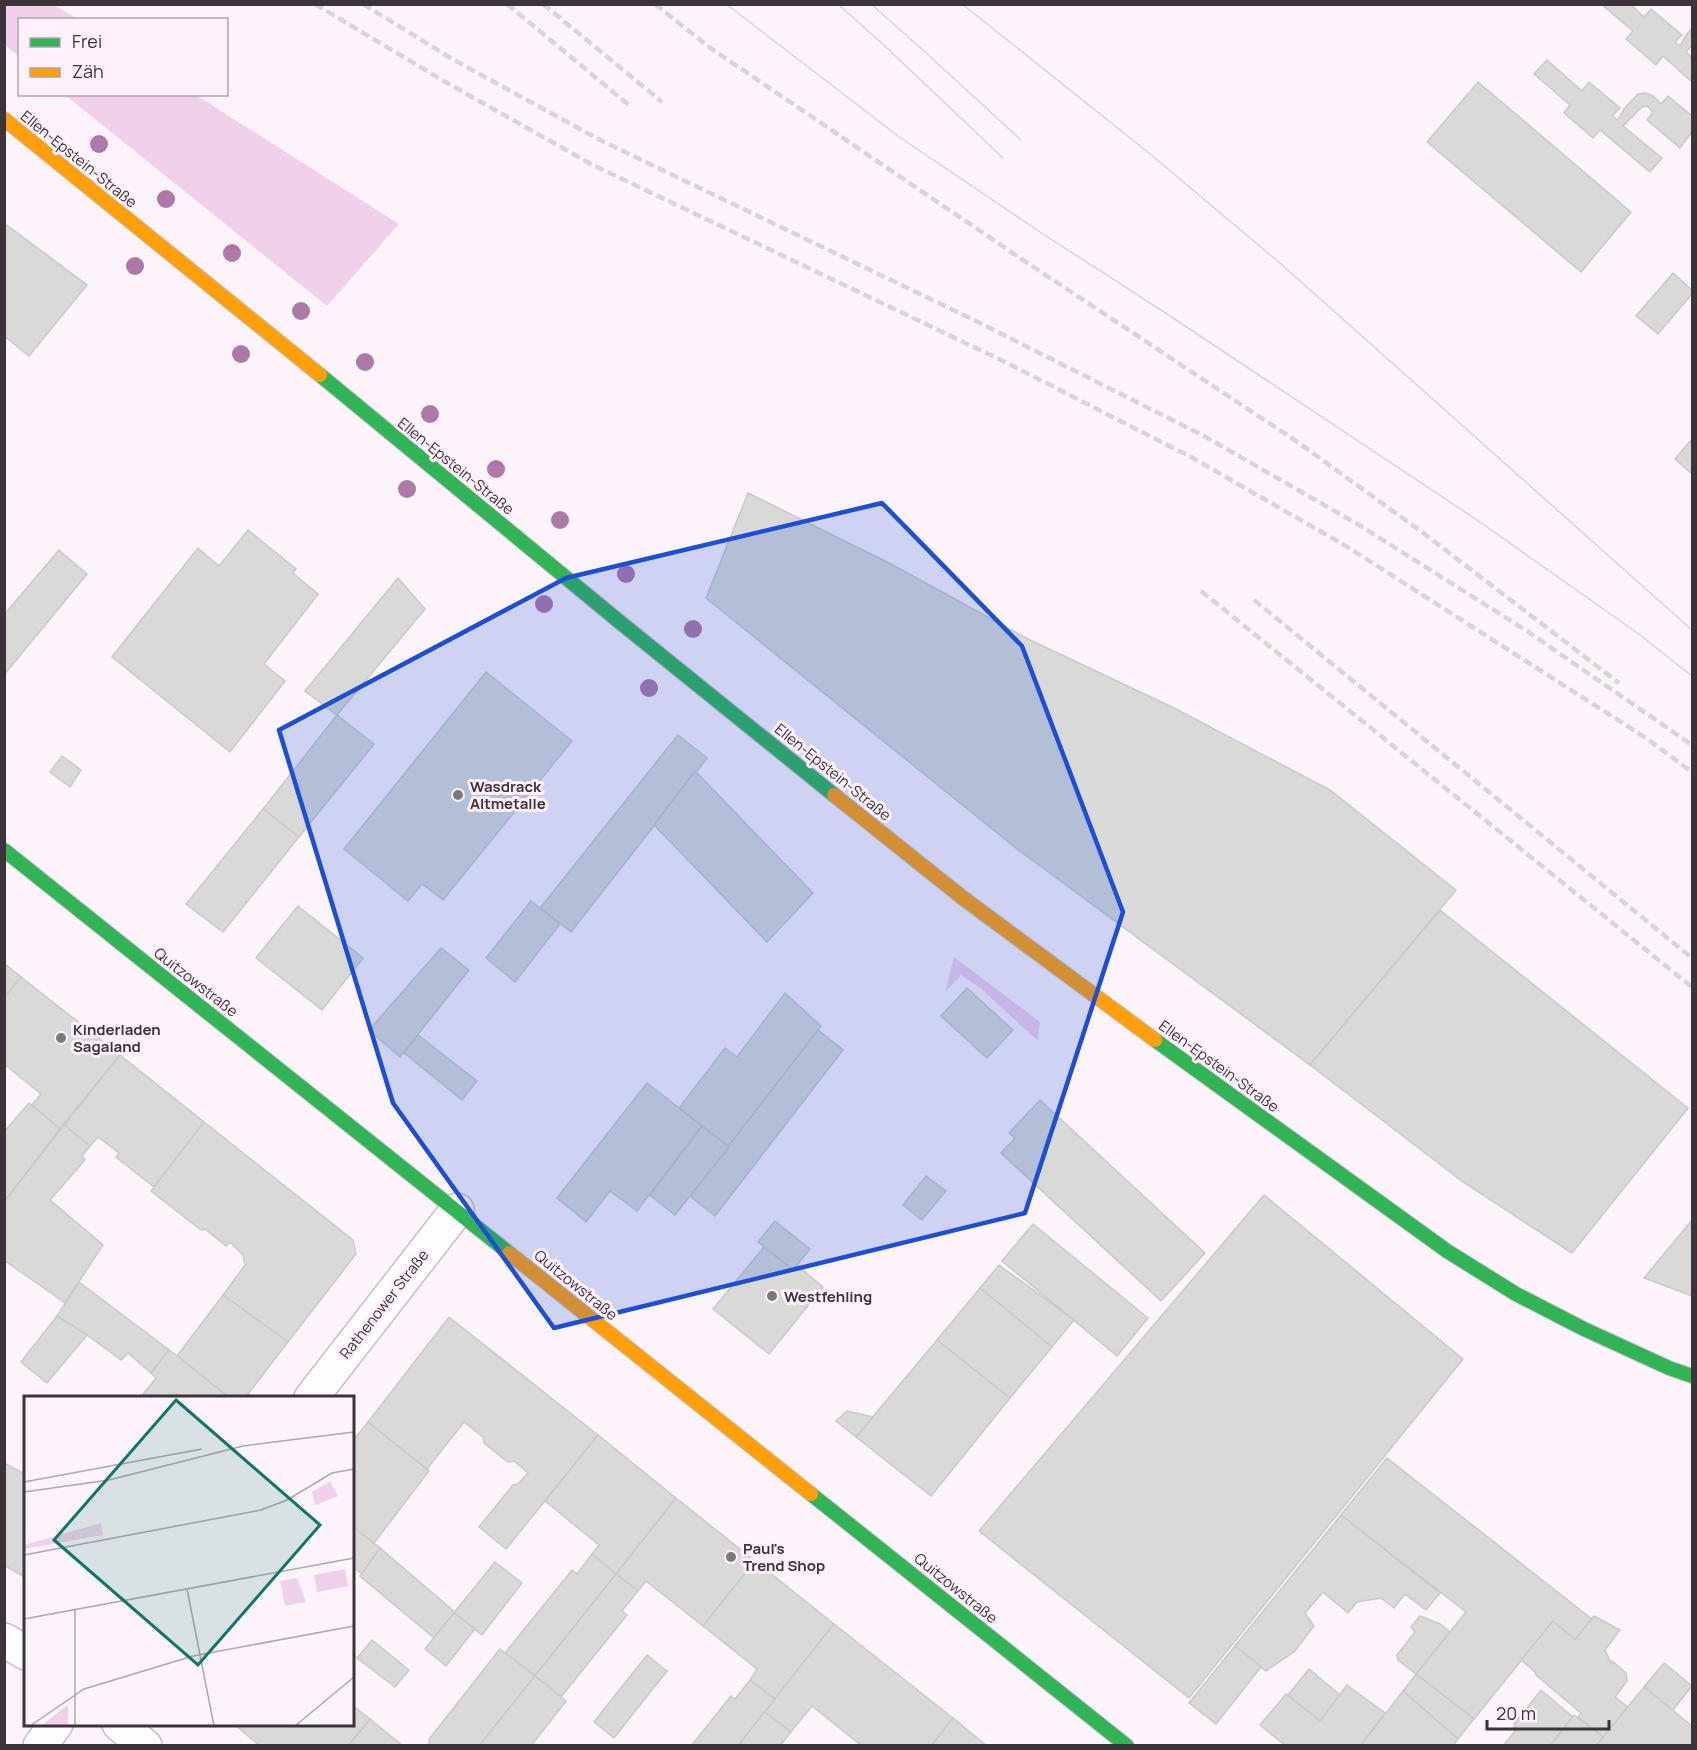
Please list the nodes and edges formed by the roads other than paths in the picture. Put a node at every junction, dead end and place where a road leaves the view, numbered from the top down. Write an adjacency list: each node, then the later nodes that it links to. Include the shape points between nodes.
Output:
1 (4, 119): 4 (main road, Ellen-Epstein-Straße, via 963,898 1447,1251 1516,1294 1584,1329)
2 (4, 850): 3 (main road, Quitzowstraße)
3 (457, 1210): 5 (street, Rathenower Straße); 12 (main road, Quitzowstraße)
4 (1692, 1376)
5 (313, 1396)
6 (4, 1640): 7 (street)
7 (24, 1652)
8 (55, 1726): 10 (street)
9 (120, 1726): 11 (street)
10 (40, 1746)
11 (145, 1746)
12 (1127, 1746)

